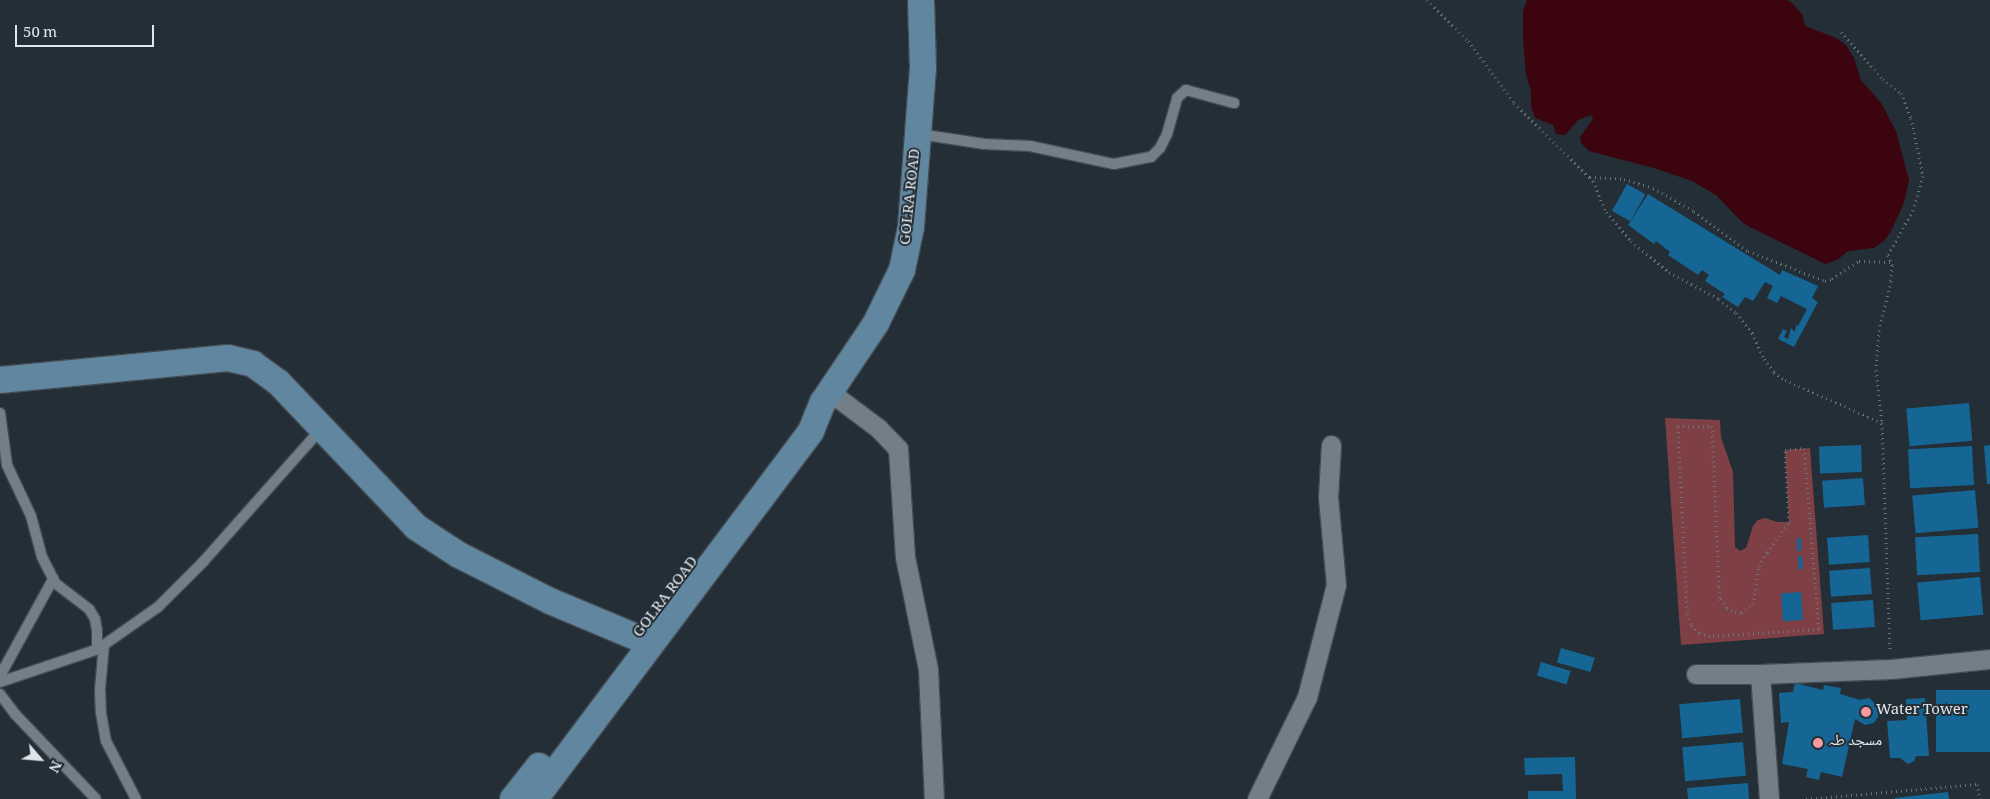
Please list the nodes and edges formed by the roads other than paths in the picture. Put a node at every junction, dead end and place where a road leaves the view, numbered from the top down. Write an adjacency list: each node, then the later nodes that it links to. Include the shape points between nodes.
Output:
1 (921, 0): 3 (street, GOLRA ROAD, via 923,68)
2 (1234, 103): 3 (lane, via 1186,90 1178,98 1160,148 1151,157 1114,164 1030,146 984,144)
3 (918, 134): 5 (street, GOLRA ROAD, via 912,227 902,270 876,323)
4 (0, 380): 7 (street, via 228,358 252,364 278,382)
5 (827, 397): 10 (street, GOLRA ROAD, via 804,413); 22 (street, via 878,428 898,449 905,557 928,669)
6 (0, 413): 9 (lane, via 7,465 13,482 24,497 42,557)
7 (321, 429): 10 (street, via 416,527 445,546 550,601); 11 (lane, via 180,586 158,607)
8 (1331, 445): 23 (street, via 1328,497 1336,585 1307,697)
9 (53, 579): 11 (lane, via 89,609 95,619); 15 (lane)
10 (644, 640): 20 (street, GOLRA ROAD); 21 (street, GOLRA ROAD)
11 (100, 647): 16 (lane); 19 (lane, via 101,713 106,741)
12 (1990, 659): 14 (street, via 1891,669)
13 (1696, 674): 14 (street)
14 (1760, 674): 24 (street)
15 (0, 676)
16 (0, 682)
17 (0, 694): 18 (lane)
18 (96, 799)
19 (136, 799)
20 (513, 799)
21 (535, 799)
22 (934, 799)
23 (1257, 799)
24 (1769, 799)

